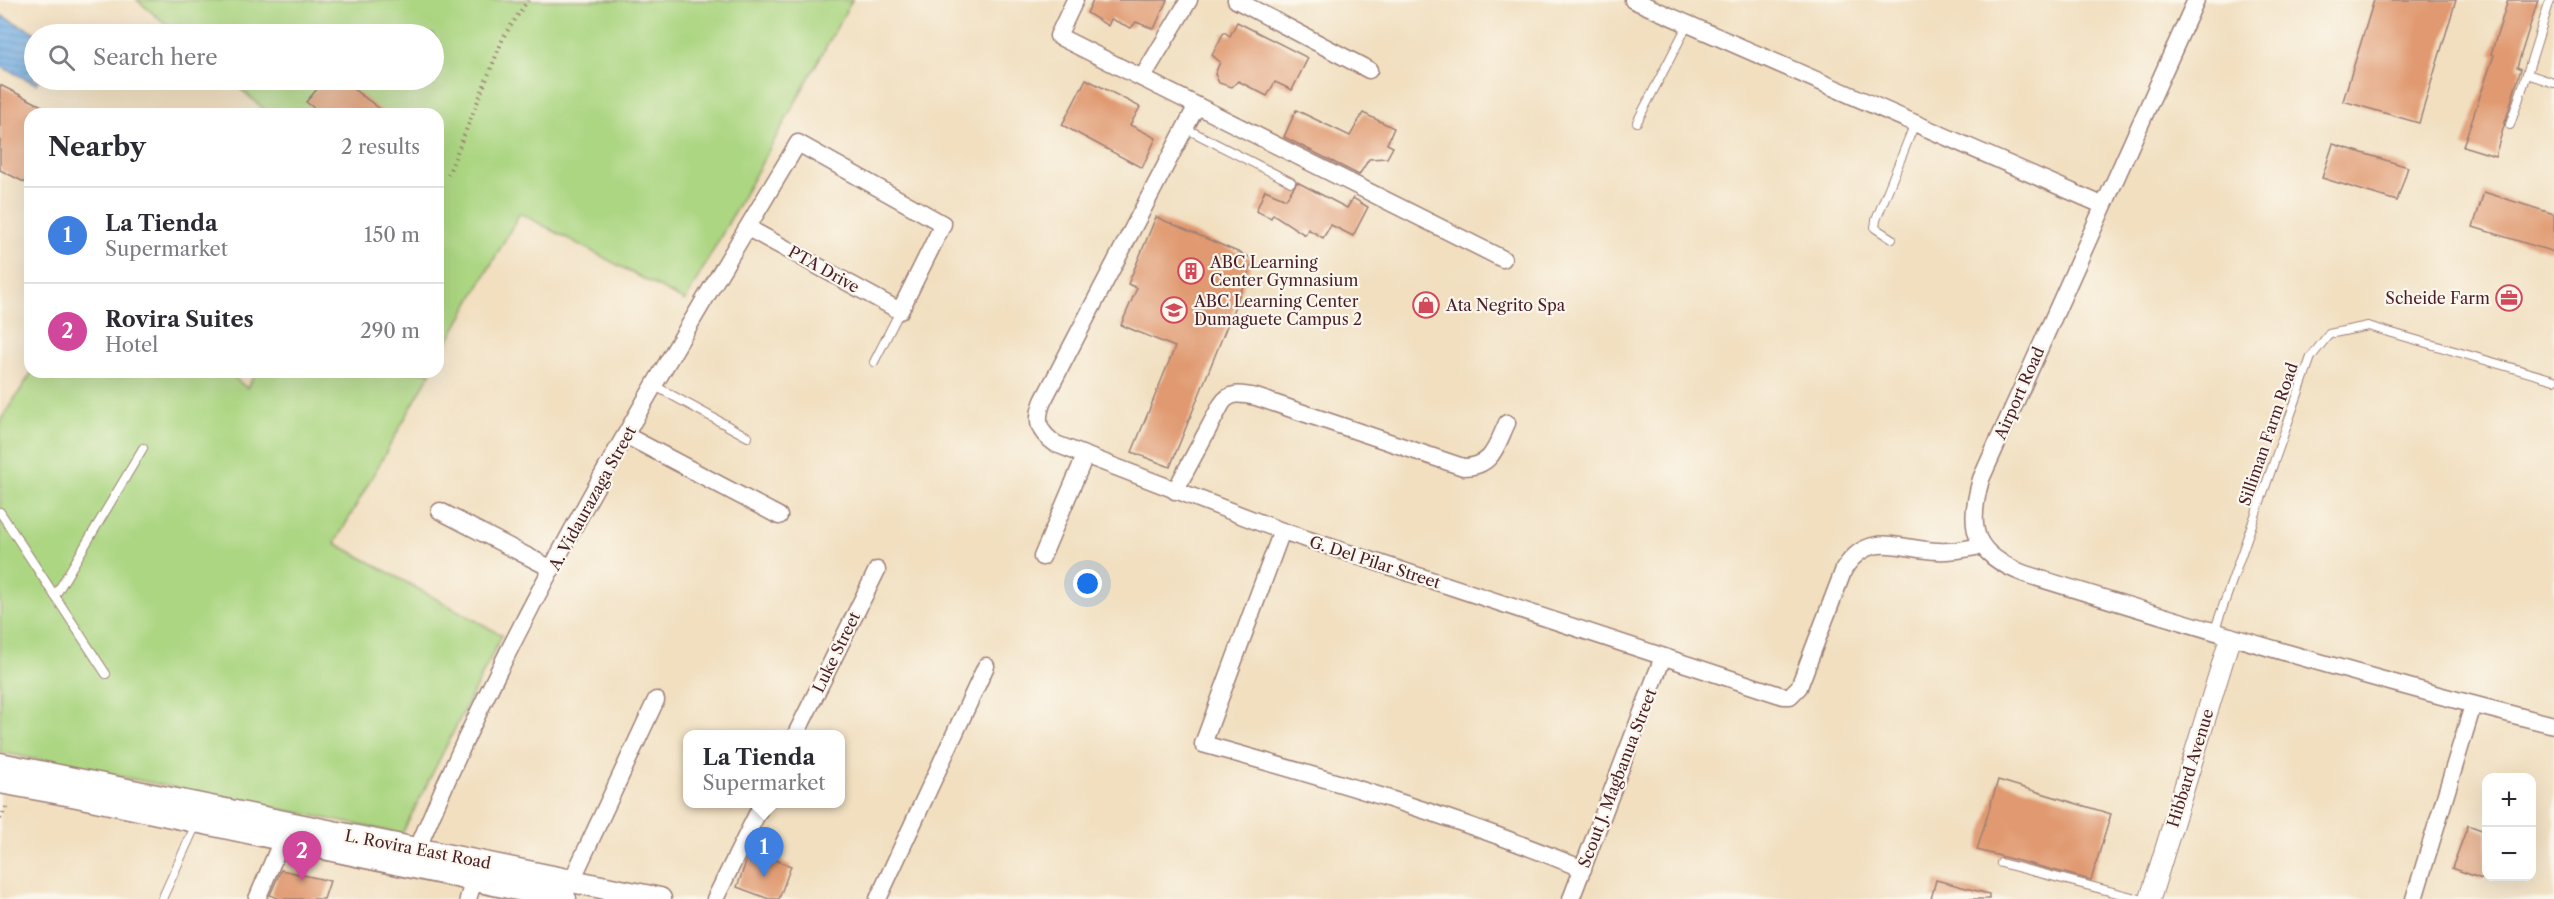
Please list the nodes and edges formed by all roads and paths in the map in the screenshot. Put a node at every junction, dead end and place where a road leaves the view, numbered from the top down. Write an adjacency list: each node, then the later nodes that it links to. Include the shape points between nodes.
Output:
1 (528, 0): 18 (path, via 504,36)
2 (1075, 0): 11 (street, via 1058,36)
3 (1189, 0): 11 (street)
4 (1236, 0): 9 (street)
5 (1633, 0): 8 (street)
6 (2196, 0): 20 (street, Airport Road)
7 (2550, 0): 10 (lane)
8 (1688, 24): 14 (lane); 15 (street)
9 (1369, 70)
10 (2527, 74): 12 (lane); 16 (lane)
11 (1142, 78): 13 (street)
12 (2554, 83)
13 (1196, 106): 17 (street, G. Del Pilar Street); 23 (street)
14 (1637, 122)
15 (1916, 123): 20 (street); 22 (lane, via 1876,220 1875,228)
16 (2510, 125)
17 (1185, 128): 19 (lane); 32 (street, G. Del Pilar Street, via 1038,414 1038,426 1044,437)
18 (448, 175)
19 (1291, 182)
20 (2102, 205): 38 (street, Airport Road, via 1981,479 1973,517)
21 (748, 228): 24 (street, PTA Drive); 24 (street, A. Vidaurazaga Street, via 798,143 943,224); 27 (street, A. Vidaurazaga Street)
22 (1892, 239)
23 (1503, 260)
24 (900, 311): 25 (lane)
25 (874, 362)
26 (2554, 380): 43 (lane, Silliman Farm Road, via 2368,326 2329,334 2311,357)
27 (655, 386): 29 (street, A. Vidaurazaga Street); 30 (lane)
28 (1507, 423): 33 (street, via 1486,462 1463,467 1256,397 1232,395 1221,405)
29 (627, 436): 36 (street); 40 (street, A. Vidaurazaga Street)
30 (748, 437)
31 (143, 448): 42 (lane)
32 (1085, 456): 33 (street, G. Del Pilar Street); 39 (street)
33 (1175, 491): 37 (street, G. Del Pilar Street)
34 (440, 511): 40 (street)
35 (0, 512): 42 (lane)
36 (779, 516)
37 (1282, 531): 44 (street, G. Del Pilar Street); 58 (street, via 1203,744 1399,801 1502,835)
38 (1981, 546): 43 (street, via 1994,560 2025,574); 44 (street, G. Del Pilar Street, via 1937,551 1885,544 1866,546 1852,556 1799,687 1790,696)
39 (1042, 557)
40 (552, 569): 56 (street, A. Vidaurazaga Street, via 483,705)
41 (877, 570): 50 (street, Luke Street)
42 (55, 596): 46 (lane)
43 (2222, 635): 48 (street); 68 (street, Hibbard Avenue)
44 (1663, 657): 58 (street, Scout J. Magbanua Street)
45 (986, 666): 65 (street)
46 (106, 674)
47 (656, 700): 60 (street)
48 (2473, 705): 49 (street); 69 (street)
49 (2554, 725)
50 (798, 730)
51 (0, 764): 56 (main road, L. Rovira East Road)
52 (0, 782): 54 (main road, L. Rovira East Road)
53 (760, 808): 64 (street)
54 (197, 822): 55 (main road, L. Rovira East Road); 62 (lane)
55 (282, 840): 56 (main road, L. Rovira East Road); 63 (street)
56 (414, 858): 59 (main road, L. Rovira East Road); 60 (main road, L. Rovira East Road)
57 (2001, 863): 67 (lane)
58 (1583, 869): 66 (street, Scout J. Magbanua Street)
59 (471, 889): 60 (main road, L. Rovira East Road)
60 (568, 889): 61 (main road, L. Rovira East Road)
61 (653, 898)
62 (162, 899)
63 (257, 899)
64 (715, 899)
65 (878, 899)
66 (1571, 899)
67 (2140, 899)
68 (2150, 899)
69 (2414, 899)

